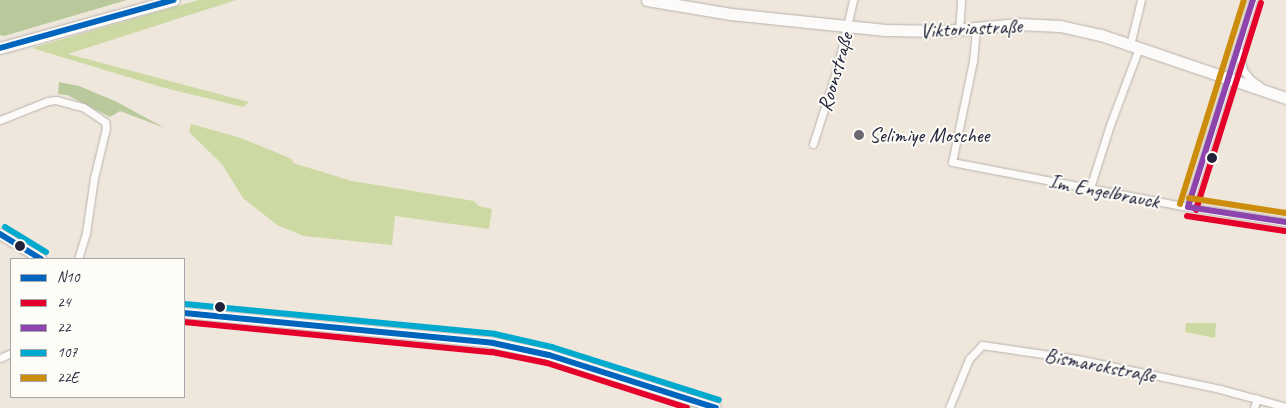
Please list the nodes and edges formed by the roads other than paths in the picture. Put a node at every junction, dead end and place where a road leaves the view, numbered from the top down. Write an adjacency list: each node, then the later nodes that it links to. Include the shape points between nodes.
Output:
1 (173, 0): 11 (main road)
2 (647, 0): 7 (main road, Viktoriastraße, via 731,14)
3 (853, 0): 7 (street, Roonstraße)
4 (961, 0): 9 (street)
5 (1141, 0): 10 (street)
6 (1252, 0): 12 (street)
7 (848, 27): 9 (main road, Viktoriastraße, via 928,32); 17 (street, Roonstraße)
8 (976, 28): 9 (main road, Viktoriastraße); 10 (main road, Viktoriastraße, via 1019,24 1060,26); 18 (street, Im Engelbrauck, via 973,61 952,162)
9 (959, 30)
10 (1135, 46): 13 (main road, Viktoriastraße); 18 (street)
11 (0, 48)
12 (1238, 48): 13 (street); 14 (street, via 1244,70)
13 (1228, 78): 14 (main road, Viktoriastraße); 19 (street)
14 (1267, 91): 15 (main road, Viktoriastraße)
15 (1286, 98)
16 (0, 120): 23 (street, via 56,100 83,107 105,122 86,233)
17 (813, 144)
18 (1090, 188): 19 (street, Im Engelbrauck)
19 (1188, 207): 20 (street, Im Engelbrauck)
20 (1286, 222)
21 (0, 234): 22 (street)
22 (39, 258)
23 (78, 258)
24 (185, 312): 27 (street, via 493,343 549,355)
25 (1257, 398): 26 (street, Bismarckstraße); 28 (street, Bismarckstraße, via 1069,357 982,345 969,359); 29 (street)
26 (1286, 407)
27 (716, 408)
28 (949, 408)
29 (1254, 408)

